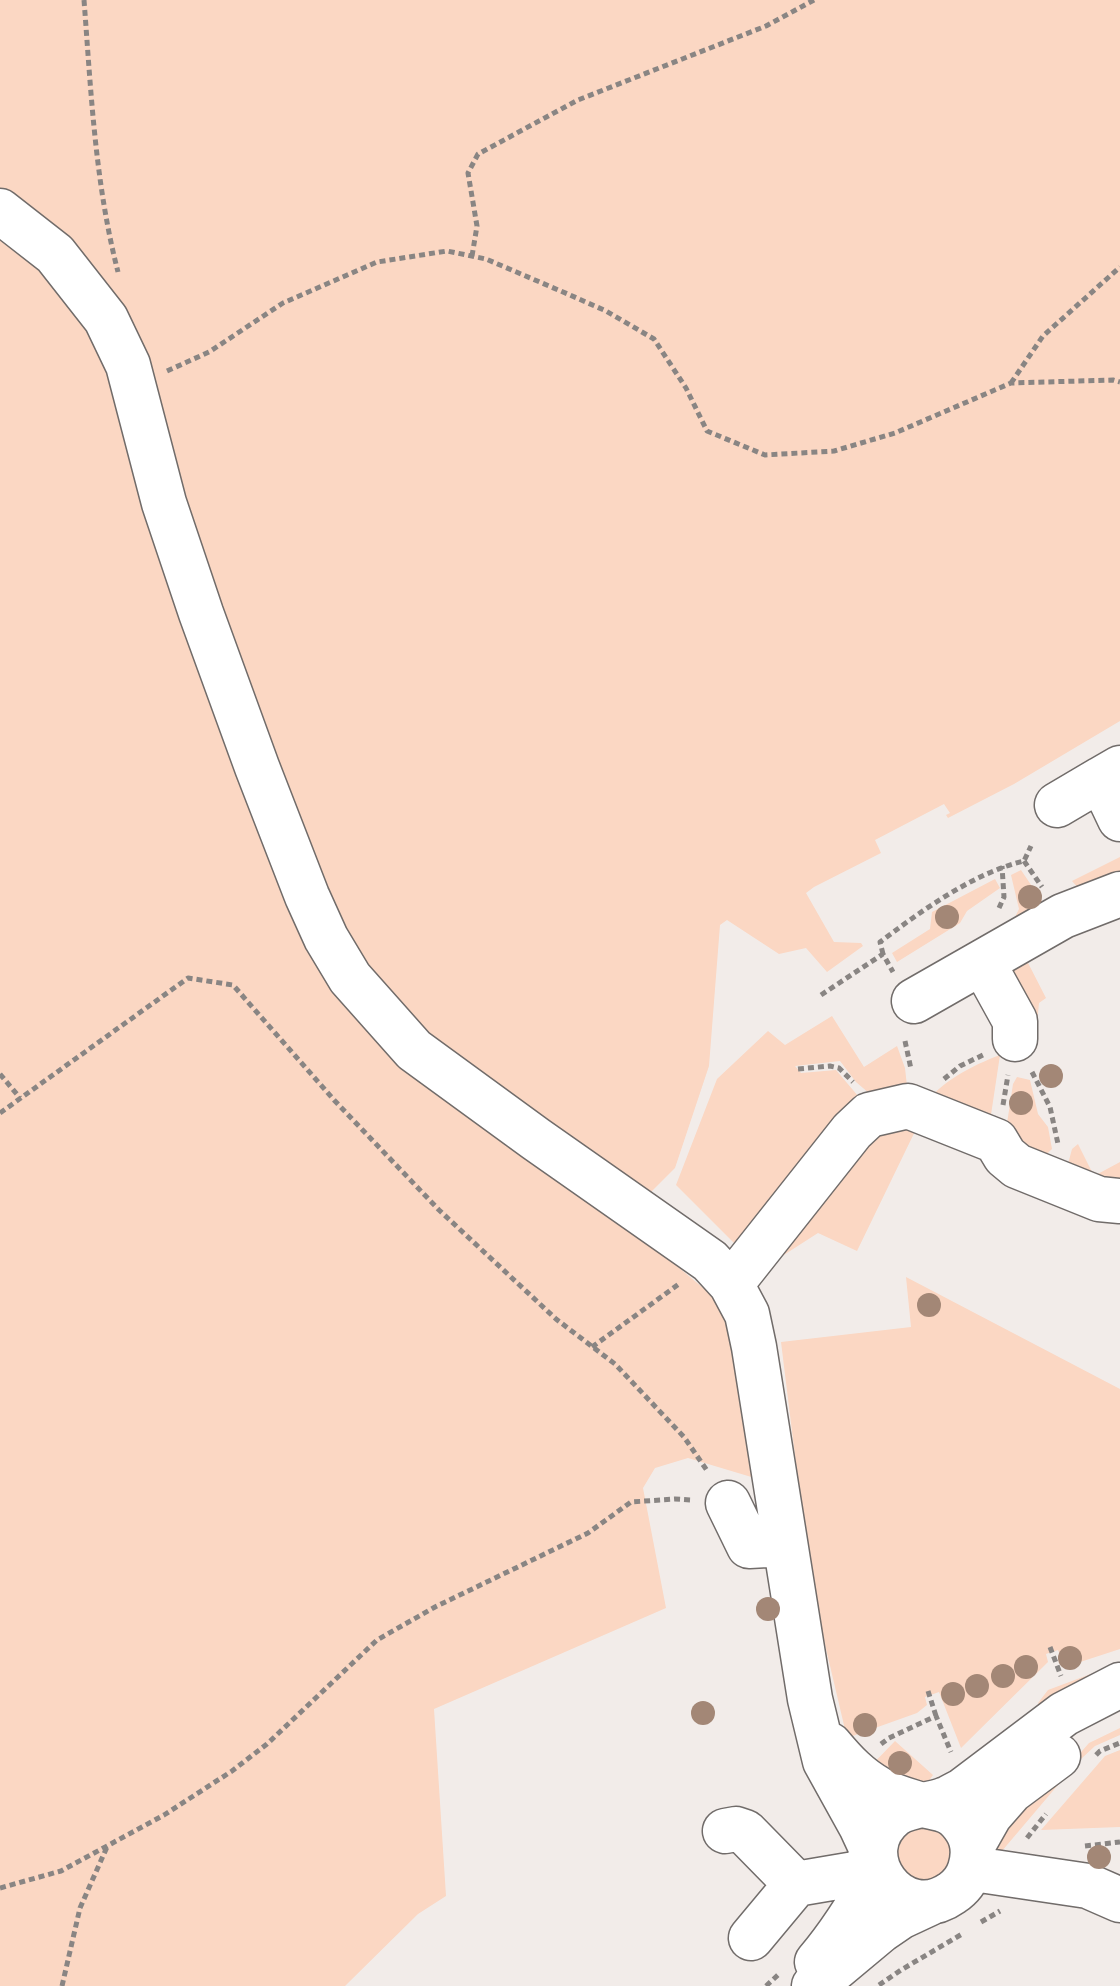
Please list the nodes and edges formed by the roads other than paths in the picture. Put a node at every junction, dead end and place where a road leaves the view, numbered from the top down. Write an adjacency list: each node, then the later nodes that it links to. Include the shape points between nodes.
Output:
1 (0, 211): 10 (street, via 55,254 106,319 128,365 164,503 201,613 307,896 350,978 414,1050)
2 (1110, 774): 3 (street); 4 (street)
3 (1057, 805)
4 (1120, 819)
5 (1120, 894): 6 (street, via 1063,916)
6 (983, 963): 7 (street); 8 (street, via 1015,1021)
7 (914, 1001)
8 (1015, 1039)
9 (1120, 1201): 10 (street, via 1099,1199 1017,1166 996,1141 897,1108 869,1115)
10 (721, 1273): 12 (street, via 747,1314)
11 (728, 1503): 12 (street, via 749,1546)
12 (785, 1544): 15 (street)
13 (1120, 1685): 16 (street, via 1064,1714 962,1791)
14 (1120, 1716): 18 (street, via 1011,1791 990,1815)
15 (819, 1732): 16 (street, via 859,1777); 19 (street, via 825,1761)
16 (920, 1804): 18 (street, via 957,1818 967,1830); 19 (street, via 885,1824 877,1838)
17 (725, 1831): 20 (street, via 745,1832)
18 (973, 1853): 21 (street, via 987,1871); 22 (street, via 968,1876 958,1889)
19 (876, 1862): 20 (street, via 855,1874); 22 (street, via 886,1885 898,1896); 24 (street, via 860,1903)
20 (796, 1884): 23 (street)
21 (1104, 1893): 22 (street, via 1028,1888 975,1897)
22 (955, 1914): 25 (street, via 900,1917)
23 (751, 1938)
24 (797, 1986)
25 (814, 1986)

